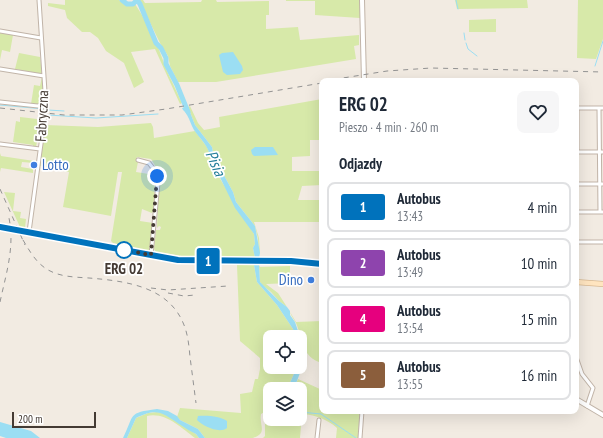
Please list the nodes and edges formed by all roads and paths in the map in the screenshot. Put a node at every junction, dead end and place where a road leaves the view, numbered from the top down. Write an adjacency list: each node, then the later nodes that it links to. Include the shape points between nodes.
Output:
1 (39, 0): 4 (street, Fabryczna)
2 (362, 0): 7 (street)
3 (0, 31): 4 (street)
4 (41, 38): 6 (street, Fabryczna)
5 (0, 68): 6 (street)
6 (44, 76): 9 (street, Fabryczna)
7 (364, 78)
8 (0, 102): 9 (street, via 38,106)
9 (46, 103): 15 (street, Fabryczna)
10 (579, 108): 11 (street)
11 (599, 108): 12 (street); 13 (street)
12 (603, 108)
13 (601, 129): 17 (street)
14 (0, 144): 15 (street)
15 (40, 149): 24 (street, Fabryczna)
16 (579, 152): 17 (street)
17 (601, 152): 20 (street)
18 (138, 160): 27 (street, via 149,162 157,176)
19 (579, 184): 20 (street)
20 (601, 184): 22 (street)
21 (579, 212): 22 (street)
22 (601, 212)
23 (0, 227): 24 (main road)
24 (29, 232): 27 (main road)
25 (579, 242): 26 (street)
26 (603, 242)
27 (151, 255): 28 (main road, via 188,261 291,261)
28 (319, 264)
29 (579, 282): 30 (main road)
30 (603, 284)
31 (579, 366): 33 (street, via 593,388)
32 (579, 401): 33 (street)
33 (587, 406): 35 (street)
34 (362, 414): 38 (street)
35 (603, 416)
36 (319, 420): 37 (street)
37 (317, 438)
38 (360, 438)

